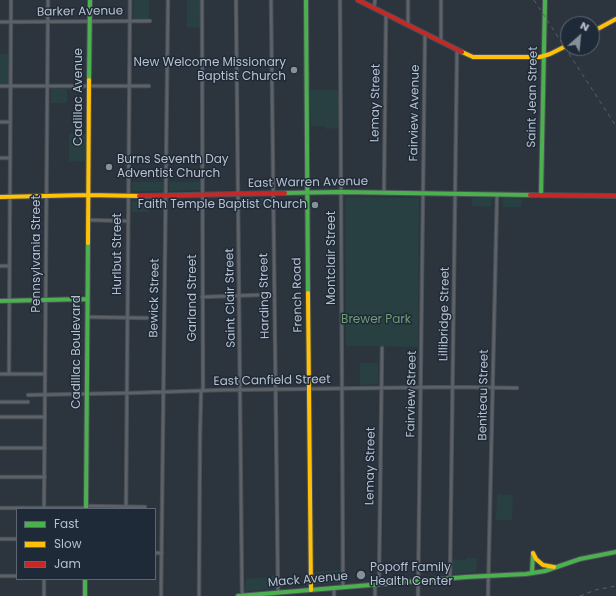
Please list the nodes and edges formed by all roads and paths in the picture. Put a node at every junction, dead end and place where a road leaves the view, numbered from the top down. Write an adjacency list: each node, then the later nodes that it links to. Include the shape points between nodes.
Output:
1 (11, 0): 24 (street)
2 (48, 0): 20 (street, Pennsylvania Street)
3 (90, 0): 21 (main road, Cadillac Avenue)
4 (130, 0): 19 (street, Hurlbut Street)
5 (168, 0): 56 (street, Bewick Street)
6 (202, 0): 52 (street, Garland Street)
7 (236, 0): 47 (street, Saint Clair Street)
8 (271, 0): 48 (street, Harding Street)
9 (306, 0): 44 (main road, French Road)
10 (340, 0): 42 (street, Montclair Street)
11 (358, 0): 16 (main road)
12 (375, 0): 16 (street)
13 (408, 0): 25 (street)
14 (441, 0): 28 (street)
15 (545, 0): 31 (main road, Saint Jean Street)
16 (374, 8): 17 (main road)
17 (386, 14): 25 (main road); 43 (street, Lemay Street)
18 (616, 19): 26 (main road)
19 (130, 20): 21 (street, Barker Avenue); 22 (street, Barker Avenue); 36 (street, Hurlbut Street)
20 (48, 21): 21 (street, Barker Avenue); 24 (street, Barker Avenue); 34 (street, Pennsylvania Street)
21 (89, 21): 35 (main road, Cadillac Avenue)
22 (150, 21)
23 (0, 22): 24 (street, Barker Avenue)
24 (11, 22): 33 (street)
25 (408, 25): 27 (main road)
26 (600, 28)
27 (425, 33): 28 (main road); 45 (street, Fairview Avenue)
28 (441, 41): 30 (main road)
29 (560, 49): 31 (main road)
30 (457, 50): 31 (main road, via 473,56); 46 (street, Lillibridge Street)
31 (544, 56): 53 (main road, Saint Jean Street)
32 (0, 86): 33 (street)
33 (10, 86): 34 (street); 39 (street)
34 (48, 86): 35 (street); 50 (street, Pennsylvania Street)
35 (89, 86): 36 (street); 51 (main road, Cadillac Avenue)
36 (129, 86): 37 (street); 55 (street, Hurlbut Street)
37 (149, 86)
38 (0, 122): 39 (street)
39 (10, 122): 41 (street)
40 (0, 158): 41 (street)
41 (10, 158): 54 (street)
42 (341, 192): 43 (main road, East Warren Avenue); 44 (main road, East Warren Avenue); 82 (street, Montclair Street)
43 (384, 192): 45 (main road, East Warren Avenue)
44 (307, 193): 48 (main road, East Warren Avenue); 85 (main road, French Road)
45 (424, 193): 46 (main road, East Warren Avenue); 77 (street, Fairview Street)
46 (456, 193): 49 (main road, East Warren Avenue); 78 (street, Lillibridge Street)
47 (239, 194): 48 (main road, East Warren Avenue); 52 (main road, East Warren Avenue); 63 (street, Saint Clair Street)
48 (273, 194): 84 (street, Harding Street)
49 (498, 194): 53 (main road, East Warren Avenue); 79 (street, Beniteau Street)
50 (47, 195): 51 (main road, East Warren Avenue); 54 (main road, East Warren Avenue); 67 (street, Pennsylvania Street)
51 (88, 195): 55 (main road, East Warren Avenue); 59 (main road, Cadillac Boulevard)
52 (202, 195): 56 (main road, East Warren Avenue); 65 (street, Garland Street)
53 (541, 195): 57 (main road, East Warren Avenue)
54 (10, 196): 58 (main road, East Warren Avenue); 62 (street)
55 (128, 196): 56 (main road, East Warren Avenue); 60 (street, Hurlbut Street)
56 (166, 196): 89 (street, Bewick Street)
57 (616, 196)
58 (0, 197)
59 (88, 220): 60 (street); 66 (main road, Cadillac Boulevard)
60 (128, 221): 71 (street, Hurlbut Street)
61 (0, 266): 62 (street)
62 (9, 266): 69 (street)
63 (240, 296): 64 (street); 65 (street); 83 (street, Saint Clair Street)
64 (258, 296)
65 (202, 297): 86 (street, Garland Street)
66 (87, 299): 67 (main road); 70 (main road, Cadillac Boulevard)
67 (46, 300): 69 (main road); 76 (street, Pennsylvania Street)
68 (0, 301): 69 (main road)
69 (9, 301): 75 (street)
70 (87, 317): 71 (street); 87 (main road, Cadillac Boulevard)
71 (127, 317): 72 (street); 88 (street, Hurlbut Street)
72 (147, 318)
73 (382, 348): 80 (street, Lemay Street)
74 (0, 374): 75 (street)
75 (9, 374): 76 (street)
76 (46, 374): 91 (street, Pennsylvania Street)
77 (421, 387): 78 (street, East Canfield Street); 80 (street, East Canfield Street); 119 (street, Fairview Street)
78 (453, 387): 79 (street, East Canfield Street); 116 (street, Lillibridge Street)
79 (493, 387): 81 (street, East Canfield Street); 115 (street, Beniteau Street)
80 (381, 388): 82 (street, East Canfield Street); 120 (street, Lemay Street)
81 (517, 388)
82 (342, 389): 85 (street, East Canfield Street); 121 (street, Montclair Street)
83 (241, 390): 84 (street, East Canfield Street); 86 (street, East Canfield Street); 131 (street, Saint Clair Street)
84 (276, 390): 85 (street, East Canfield Street); 124 (street, Harding Street)
85 (309, 390): 123 (main road, French Road)
86 (201, 391): 89 (street, East Canfield Street); 129 (street, Garland Street)
87 (86, 393): 88 (street, East Canfield Street); 91 (street, East Canfield Street); 104 (main road, Cadillac Boulevard)
88 (126, 393): 89 (street, East Canfield Street); 105 (street, Hurlbut Street)
89 (163, 393): 110 (street, Bewick Street)
90 (28, 395): 91 (street, East Canfield Street)
91 (45, 395): 95 (street, Pennsylvania Street)
92 (0, 402): 93 (street)
93 (28, 402)
94 (0, 417): 95 (street)
95 (45, 417): 97 (street, Pennsylvania Street)
96 (0, 448): 97 (street)
97 (45, 448): 98 (street, Pennsylvania Street)
98 (45, 477): 99 (street); 103 (street, Pennsylvania Street)
99 (0, 478)
100 (145, 507): 105 (street)
101 (0, 508): 102 (street)
102 (16, 508)
103 (44, 508)
104 (86, 508): 105 (street)
105 (126, 508)
106 (0, 539): 107 (street)
107 (16, 539)
108 (156, 552): 110 (street)
109 (616, 552): 111 (main road, Mack Avenue)
110 (162, 553): 128 (street, Bewick Street)
111 (555, 567): 112 (main road, Mack Avenue); 112 (main road, via 543,565 533,553)
112 (532, 573): 115 (main road, Mack Avenue)
113 (0, 576): 114 (street)
114 (16, 576)
115 (489, 576): 116 (main road, Mack Avenue); 135 (street, Beniteau Street)
116 (450, 578): 119 (main road, Mack Avenue)
117 (44, 580): 126 (street)
118 (85, 580): 127 (main road)
119 (418, 581): 120 (main road, Mack Avenue); 134 (street, Fairview Street)
120 (377, 584): 121 (main road, Mack Avenue); 133 (street, Lemay Street)
121 (343, 587): 122 (main road, Mack Avenue)
122 (334, 588): 123 (main road, Mack Avenue); 132 (street)
123 (311, 590): 125 (main road, Mack Avenue)
124 (278, 592): 125 (main road, Mack Avenue); 131 (main road, Mack Avenue)
125 (288, 594)
126 (44, 596)
127 (85, 596)
128 (161, 596)
129 (199, 596)
130 (238, 596): 131 (main road, Mack Avenue)
131 (243, 596)
132 (334, 596)
133 (374, 596)
134 (418, 596)
135 (488, 596)

